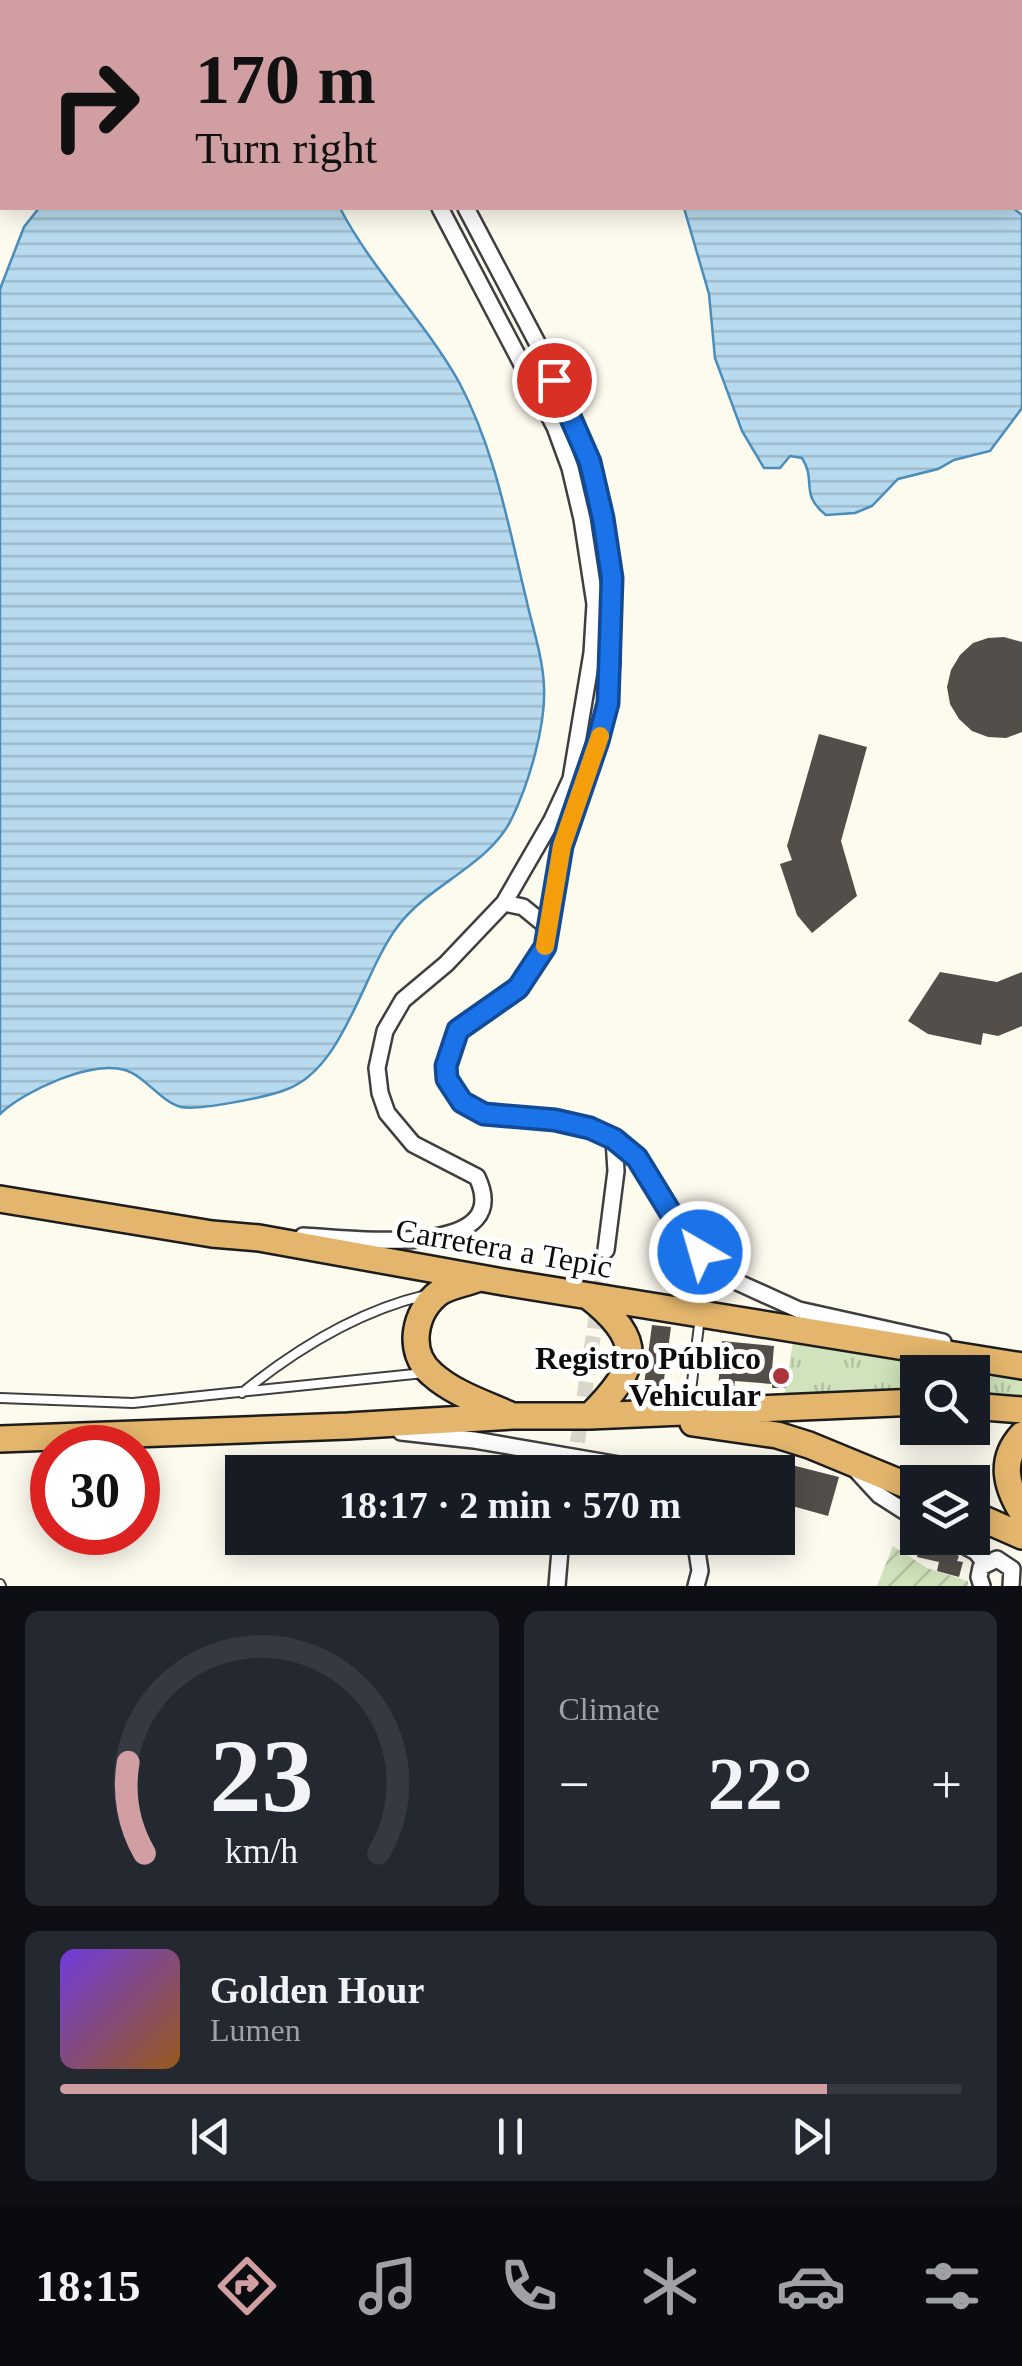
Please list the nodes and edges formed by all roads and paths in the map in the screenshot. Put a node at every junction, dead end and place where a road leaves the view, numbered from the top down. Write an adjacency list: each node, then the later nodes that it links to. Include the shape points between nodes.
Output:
1 (441, 210): 3 (street, via 555,428 582,519 595,604 571,779)
2 (467, 210): 4 (street, via 542,352 590,462 612,578 608,703 562,846)
3 (504, 903): 4 (street, via 522,907); 7 (street, via 403,1000 385,1031 378,1068 387,1113 413,1144 478,1177 483,1212 465,1228 400,1240)
4 (550, 929): 5 (street, via 518,988 458,1030 447,1079 462,1102 484,1114 555,1120)
5 (614, 1139): 8 (street); 14 (street, via 637,1158 700,1252 736,1282 799,1310 944,1342)
6 (0, 1199): 7 (highway, Carretera a Tepic)
7 (259, 1238): 9 (highway, Carretera a Tepic)
8 (606, 1250)
9 (480, 1278): 10 (highway); 11 (highway, Carretera a Tepic)
10 (440, 1292): 17 (highway, via 420,1316 415,1337); 18 (lane, via 329,1332)
11 (587, 1296): 12 (highway, Carretera a Tepic); 25 (highway, via 616,1322 628,1344 630,1364)
12 (700, 1314): 13 (highway, Carretera a Tepic); 23 (lane)
13 (953, 1355)
14 (970, 1355)
15 (990, 1361): 16 (highway, Carretera a Tepic)
16 (1022, 1366)
17 (430, 1372): 18 (lane); 24 (highway)
18 (242, 1392): 19 (lane, via 133,1403)
19 (0, 1398)
20 (900, 1403): 23 (highway)
21 (990, 1407): 22 (highway)
22 (1022, 1410)
23 (688, 1411): 25 (highway)
24 (513, 1416): 25 (highway); 26 (highway)
25 (602, 1416): 30 (highway, via 777,1435)
26 (348, 1426): 28 (highway); 29 (street)
27 (1022, 1435): 33 (highway, via 1006,1475)
28 (0, 1439)
29 (561, 1455)
30 (845, 1459): 31 (highway); 32 (street)
31 (900, 1482)
32 (900, 1508)
33 (1022, 1512)
34 (990, 1522): 35 (highway)
35 (1022, 1536)
36 (561, 1555): 42 (street)
37 (698, 1555): 43 (street)
38 (978, 1555): 39 (street)
39 (985, 1564): 40 (street, via 997,1559); 41 (street)
40 (1016, 1567): 44 (street)
41 (981, 1585)
42 (558, 1586)
43 (696, 1586)
44 (1011, 1586)

